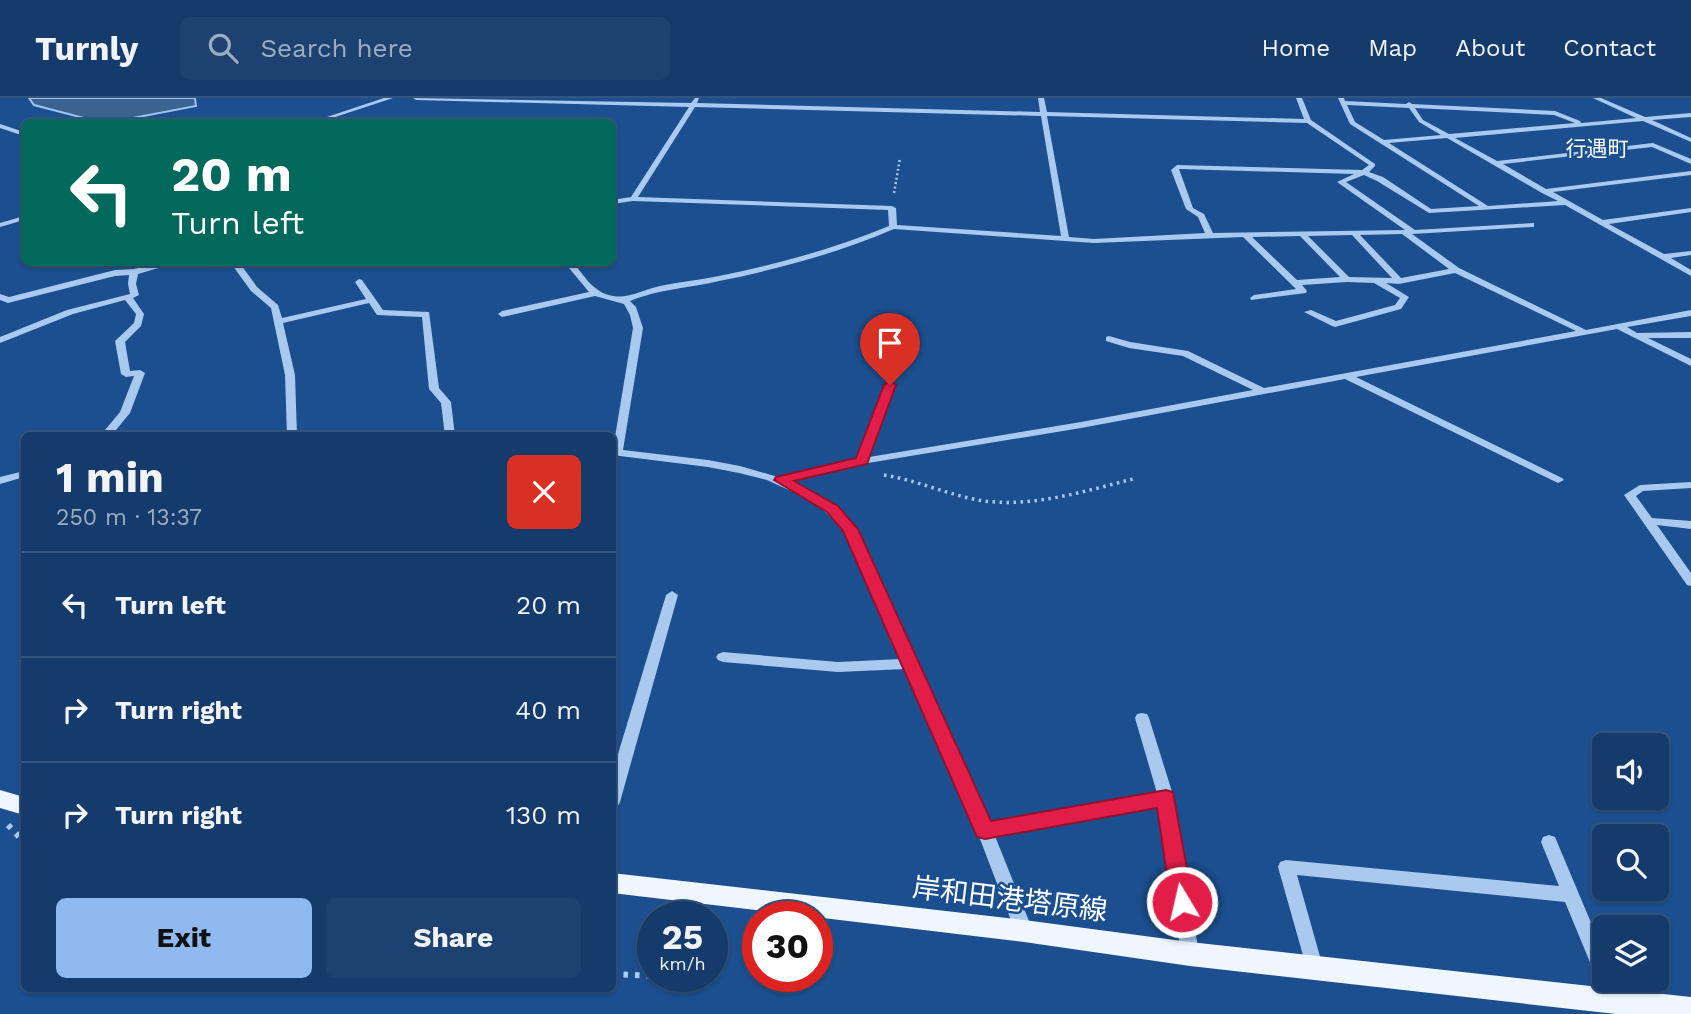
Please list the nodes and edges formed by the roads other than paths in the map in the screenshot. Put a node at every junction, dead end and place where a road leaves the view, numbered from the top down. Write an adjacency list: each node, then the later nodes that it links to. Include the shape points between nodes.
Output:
1 (390, 98): 11 (street)
2 (416, 98): 7 (street)
3 (1041, 98): 9 (street)
4 (1299, 98): 13 (street)
5 (1596, 98): 12 (street)
6 (1342, 100): 8 (street); 19 (street, via 1352,122)
7 (696, 101): 9 (street); 25 (street)
8 (1409, 104): 14 (street, via 1555,113); 17 (street, via 1421,121)
9 (1043, 114): 13 (street); 40 (street)
10 (1691, 115): 12 (street)
11 (324, 119)
12 (1643, 119): 14 (street); 18 (street)
13 (1308, 121): 22 (street, via 1373,165)
14 (1581, 123): 17 (street)
15 (0, 126): 16 (street)
16 (21, 133)
17 (1449, 136): 19 (street); 21 (street)
18 (1691, 139)
19 (1383, 142): 28 (street)
20 (1691, 162): 21 (street, via 1653,145)
21 (1496, 163): 24 (street)
22 (1364, 172): 28 (street, via 1429,211); 35 (street, via 1341,182); 38 (street, via 1177,167 1174,170 1190,209 1202,216)
23 (1691, 173): 24 (street)
24 (1545, 191): 27 (street)
25 (633, 199): 26 (street); 34 (street, via 892,208)
26 (616, 201)
27 (1564, 203): 28 (street); 31 (street)
28 (1487, 208)
29 (1691, 211): 31 (street)
30 (21, 219): 32 (street)
31 (1600, 223): 42 (street)
32 (0, 225)
33 (1531, 225): 35 (street)
34 (893, 227): 40 (street); 58 (street, via 854,245)
35 (1409, 232): 36 (street); 46 (street)
36 (1354, 233): 37 (street); 51 (street)
37 (1302, 234): 39 (street); 49 (street)
38 (1210, 235): 39 (street); 40 (street)
39 (1246, 235): 53 (street)
40 (1065, 239)
41 (1691, 253): 42 (street)
42 (1662, 257): 48 (street)
43 (159, 266): 47 (street)
44 (237, 266): 63 (street, via 275,307)
45 (572, 266): 54 (street)
46 (1456, 270): 51 (street); 65 (street)
47 (134, 272): 55 (street, via 8,300); 56 (street, via 135,295)
48 (1691, 273)
49 (1347, 279): 50 (street); 53 (street)
50 (1374, 280): 51 (street); 60 (street, via 1405,297 1398,307 1335,324)
51 (1399, 281)
52 (359, 282): 59 (street)
53 (1294, 283): 57 (street, via 1303,291)
54 (596, 293): 58 (street); 62 (street)
55 (0, 297)
56 (127, 297): 69 (street, via 70,312); 74 (street, via 140,314 138,324 120,341 126,374 140,373 124,413)
57 (1254, 298)
58 (624, 299): 77 (street, via 635,309 638,328)
59 (371, 300): 63 (street); 76 (street, via 380,313 426,314 434,388 446,402)
60 (1308, 312)
61 (1691, 313): 64 (street)
62 (502, 314)
63 (278, 322): 75 (street, via 290,375)
64 (1621, 328): 65 (street); 67 (street)
65 (1586, 333): 71 (street)
66 (1691, 334): 67 (street)
67 (1635, 335): 70 (street)
68 (1109, 339): 73 (street, via 1185,353)
69 (0, 340)
70 (1691, 363)
71 (1346, 376): 73 (street); 82 (street)
72 (890, 385): 79 (street)
73 (1262, 391): 79 (street)
74 (108, 432)
75 (292, 432)
76 (450, 432)
77 (616, 447)
78 (616, 452): 81 (street)
79 (862, 461): 81 (street)
80 (21, 475): 83 (street)
81 (781, 480): 90 (street, via 832,509 850,529)
82 (1558, 480)
83 (0, 481)
84 (1691, 485): 85 (street, via 1640,488 1630,495)
85 (1648, 521): 86 (street); 87 (street)
86 (1691, 525)
87 (1691, 582)
88 (672, 595): 92 (street)
89 (723, 657): 90 (street, via 838,667)
90 (909, 664): 94 (street)
91 (1142, 718): 93 (street)
92 (616, 788)
93 (1166, 798): 94 (street); 100 (street)
94 (985, 831): 98 (street)
95 (1549, 842): 97 (street)
96 (616, 883): 98 (main road, 岸和田港塔原線)
97 (1571, 895): 99 (street); 101 (street, via 1286,867)
98 (1024, 931): 100 (main road, 岸和田港塔原線)
99 (1592, 947)
100 (1190, 954): 101 (main road, 岸和田港塔原線)
101 (1314, 967): 102 (main road, 岸和田港塔原線)
102 (1592, 985)
103 (1629, 992): 104 (main road, 岸和田港塔原線)
104 (1691, 1010)

